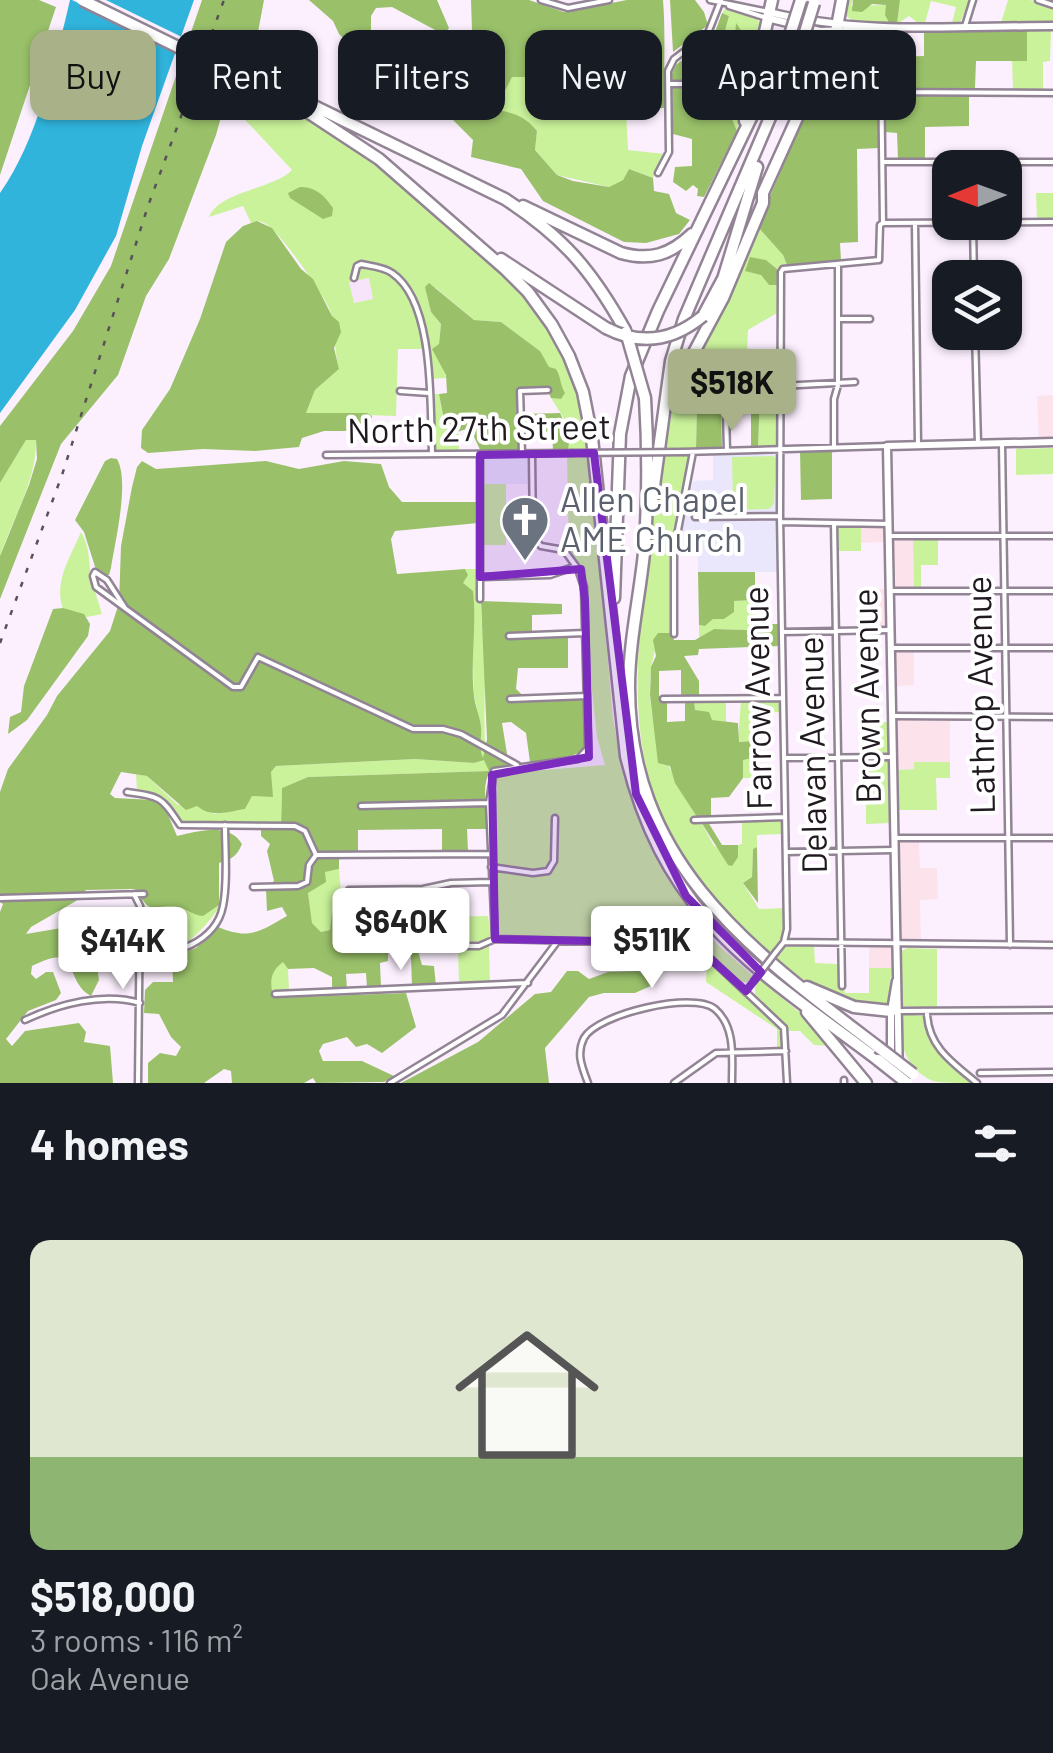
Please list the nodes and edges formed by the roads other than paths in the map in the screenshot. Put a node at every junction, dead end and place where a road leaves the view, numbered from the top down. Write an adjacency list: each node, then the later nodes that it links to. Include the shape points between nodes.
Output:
1 (82, 0): 19 (highway, bridge)
2 (98, 0): 18 (highway, bridge)
3 (541, 0): 4 (street, via 568,8)
4 (609, 0)
5 (710, 0): 10 (street)
6 (801, 0): 29 (highway, bridge)
7 (842, 0): 16 (highway)
8 (973, 0): 14 (street)
9 (1038, 0): 12 (street)
10 (721, 1): 13 (street); 20 (street, via 708,32 674,59)
11 (815, 1): 17 (highway, bridge)
12 (1053, 5)
13 (769, 10): 16 (main road); 29 (highway)
14 (966, 26): 15 (main road); 16 (main road)
15 (1053, 26)
16 (837, 28): 33 (highway)
17 (806, 30)
18 (176, 41)
19 (176, 44)
20 (668, 84): 21 (street); 32 (street, via 669,152)
21 (682, 84)
22 (916, 92): 23 (street)
23 (1053, 93)
24 (318, 111): 34 (highway)
25 (318, 119): 41 (highway, via 379,159)
26 (771, 120): 55 (highway, via 684,319)
27 (772, 120): 43 (highway)
28 (882, 120): 30 (street)
29 (742, 140): 40 (highway)
30 (883, 162): 31 (street); 37 (street)
31 (1053, 162)
32 (658, 173)
33 (763, 193): 43 (highway); 55 (highway, via 723,298)
34 (504, 199): 40 (highway, via 638,258 667,252); 77 (highway, bridge, via 578,256 625,330 644,398)
35 (1022, 222): 36 (street)
36 (1053, 222)
37 (883, 223): 38 (street); 42 (street, via 879,260)
38 (914, 224): 39 (street); 60 (street)
39 (932, 224)
40 (700, 226): 89 (highway, via 642,348 624,405)
41 (475, 242): 43 (highway, bridge, via 606,328 638,340 685,330 703,316); 89 (highway, via 552,325 583,392)
42 (838, 264): 45 (street); 51 (street, Farrow Avenue, via 781,272)
43 (724, 276)
44 (354, 278): 54 (street, via 357,266 369,265 392,273 406,288 425,329)
45 (838, 319): 46 (street); 50 (street)
46 (870, 319)
47 (975, 350): 57 (street)
48 (725, 373): 64 (street)
49 (855, 382): 50 (street)
50 (838, 385): 51 (street); 61 (street)
51 (781, 386): 62 (street, Farrow Avenue)
52 (548, 390): 65 (street, via 520,392)
53 (400, 391): 54 (street)
54 (429, 392): 67 (street)
55 (664, 412): 77 (highway)
56 (1053, 442): 58 (main road, North 27th Street)
57 (978, 444): 58 (main road, North 27th Street); 60 (main road, North 27th Street)
58 (1002, 444): 75 (street, Lathrop Avenue)
59 (887, 446): 60 (main road, North 27th Street); 61 (street, North 27th Street); 73 (main road, Brown Avenue)
60 (918, 446)
61 (834, 448): 62 (street, North 27th Street)
62 (780, 450): 64 (street, North 27th Street); 71 (street, Farrow Avenue)
63 (693, 452): 64 (street, North 27th Street); 66 (street, North 27th Street, bridge); 90 (street, via 674,551)
64 (727, 452)
65 (522, 454): 66 (street, North 27th Street); 68 (street, North 27th Street)
66 (532, 454): 78 (street, via 535,542 559,548)
67 (432, 455): 68 (street, North 27th Street); 69 (street, North 27th Street)
68 (480, 455): 79 (street)
69 (326, 456)
70 (694, 517): 71 (street)
71 (780, 519): 72 (street); 86 (street, Farrow Avenue)
72 (834, 523): 73 (street); 87 (street, Delavan Avenue)
73 (889, 524): 74 (main road, Brown Avenue)
74 (889, 536): 75 (street); 80 (main road, Brown Avenue)
75 (1003, 536): 76 (street); 82 (street, Lathrop Avenue)
76 (1053, 536)
77 (645, 544): 137 (highway, via 629,688 640,771 680,865 733,931)
78 (576, 566): 79 (street); 88 (street)
79 (480, 577): 83 (street)
80 (890, 591): 82 (street); 85 (main road, Brown Avenue)
81 (1053, 591): 82 (street)
82 (1004, 592): 93 (street, Lathrop Avenue)
83 (480, 599)
84 (124, 608): 84 (street, via 96,587 95,572 107,580); 105 (street, via 234,687 246,682 258,657 414,728 452,731)
85 (891, 630): 87 (street); 92 (main road, Brown Avenue)
86 (782, 632): 87 (street); 97 (street, Farrow Avenue)
87 (836, 632): 102 (street, Delavan Avenue)
88 (586, 633): 91 (street); 95 (street)
89 (612, 634): 143 (highway, via 626,756 652,837 716,933)
90 (674, 634)
91 (508, 636)
92 (891, 648): 93 (street); 99 (main road, Brown Avenue)
93 (1005, 648): 94 (street); 100 (street, Lathrop Avenue)
94 (1053, 648)
95 (588, 696): 96 (street); 105 (street, via 586,753)
96 (510, 698)
97 (783, 698): 98 (street); 104 (street, Farrow Avenue)
98 (664, 699)
99 (892, 716): 100 (street); 103 (main road, Brown Avenue)
100 (1006, 716): 101 (street); 114 (street, Lathrop Avenue)
101 (1053, 716)
102 (838, 757): 103 (street); 104 (street); 116 (street, Delavan Avenue)
103 (893, 757): 113 (main road, Brown Avenue)
104 (784, 758): 109 (street, Farrow Avenue)
105 (522, 766): 107 (street, via 494,771)
106 (126, 792): 112 (street, via 158,796 180,825)
107 (489, 803): 108 (street); 119 (street)
108 (361, 806)
109 (786, 817): 111 (street); 118 (street, Farrow Avenue)
110 (555, 818): 121 (street, via 548,871)
111 (694, 820)
112 (225, 825): 120 (street, via 295,826); 136 (street, via 223,909 212,926 193,944 164,956)
113 (894, 838): 114 (street); 117 (main road, Brown Avenue)
114 (1008, 838): 115 (street); 132 (street, Lathrop Avenue)
115 (1053, 838)
116 (840, 850): 117 (street); 118 (street); 131 (street, Delavan Avenue)
117 (894, 850): 135 (main road, Brown Avenue)
118 (786, 852): 130 (street, Farrow Avenue)
119 (490, 854): 120 (street); 121 (street)
120 (316, 855): 123 (street, via 307,882)
121 (490, 866): 122 (street)
122 (491, 882): 124 (street); 128 (street)
123 (253, 886)
124 (349, 890)
125 (134, 894): 126 (street); 127 (street); 136 (street)
126 (144, 894)
127 (0, 898)
128 (495, 938): 129 (street); 134 (street, via 478,946)
129 (557, 942): 138 (street); 141 (street, via 692,943)
130 (784, 942): 131 (street); 141 (street, bridge)
131 (842, 942): 135 (street); 139 (street, Delavan Avenue)
132 (1010, 945): 133 (street); 135 (street)
133 (1053, 945)
134 (420, 946)
135 (896, 946): 147 (main road, Brown Avenue)
136 (140, 956): 140 (street)
137 (792, 980): 147 (highway, via 854,1007); 155 (highway, bridge)
138 (528, 983): 142 (street); 157 (street, via 502,1014)
139 (842, 986)
140 (140, 987): 144 (street); 145 (street)
141 (746, 991): 150 (street, via 784,1028)
142 (276, 994)
143 (797, 999): 155 (highway, bridge); 162 (highway)
144 (125, 1000): 145 (street); 149 (street, via 60,1004)
145 (140, 1003): 156 (street)
146 (1053, 1010): 148 (street)
147 (894, 1011): 148 (street); 163 (main road, Brown Avenue)
148 (927, 1011): 165 (street, via 935,1046)
149 (26, 1020)
150 (786, 1051): 151 (street); 161 (street)
151 (732, 1052): 158 (street, via 716,1010 680,1001 590,1030 580,1053); 159 (street, via 711,1055); 160 (street)
152 (1053, 1072): 154 (street)
153 (980, 1073): 154 (street)
154 (1009, 1073): 166 (street)
155 (910, 1078): 164 (highway)
156 (138, 1083)
157 (390, 1083)
158 (588, 1083)
159 (674, 1083)
160 (732, 1083)
161 (787, 1083)
162 (866, 1083)
163 (896, 1083)
164 (924, 1083)
165 (977, 1083)
166 (1009, 1083)

